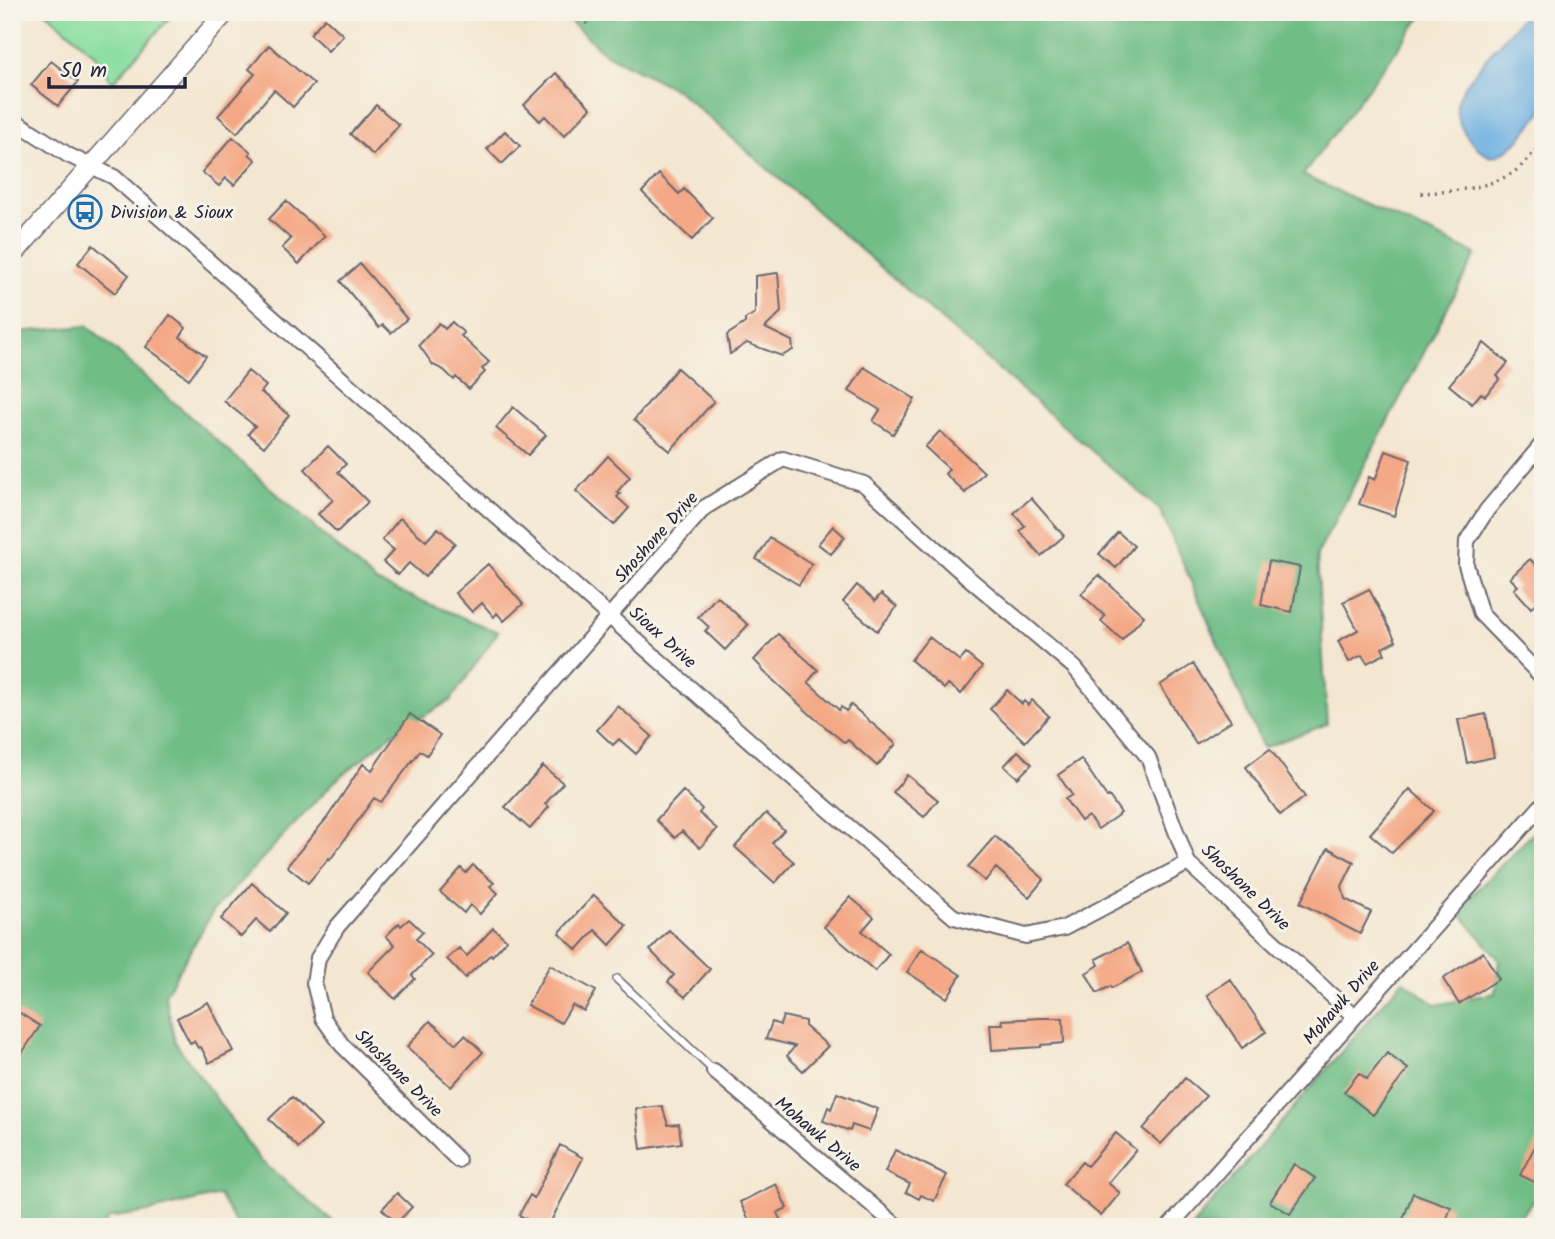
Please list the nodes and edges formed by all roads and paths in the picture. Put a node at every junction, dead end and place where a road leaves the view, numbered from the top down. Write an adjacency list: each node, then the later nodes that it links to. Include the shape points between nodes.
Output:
1 (226, 12): 6 (street)
2 (577, 12): 3 (path)
3 (587, 24)
4 (12, 120): 6 (street, Sioux Drive)
5 (1543, 141): 7 (path, via 1508,176 1454,192)
6 (91, 166): 8 (street); 10 (street, Sioux Drive, via 114,177)
7 (1421, 192)
8 (12, 256)
9 (1543, 443): 11 (street, via 1467,541 1466,565 1481,614)
10 (611, 616): 13 (street, Sioux Drive, via 954,917 1026,936 1064,928); 13 (street, Shoshone Drive, via 704,508 783,459 864,484 1074,667 1148,757); 17 (street, Shoshone Drive, via 337,927 318,958 314,983 323,1018 342,1045)
11 (1543, 677)
12 (1543, 804): 15 (street, Mohawk Drive)
13 (1188, 863): 15 (street, Shoshone Drive)
14 (617, 979): 16 (lane)
15 (1354, 1016): 19 (street, Mohawk Drive)
16 (714, 1071): 18 (street, Mohawk Drive)
17 (458, 1160)
18 (898, 1227)
19 (1169, 1227)

